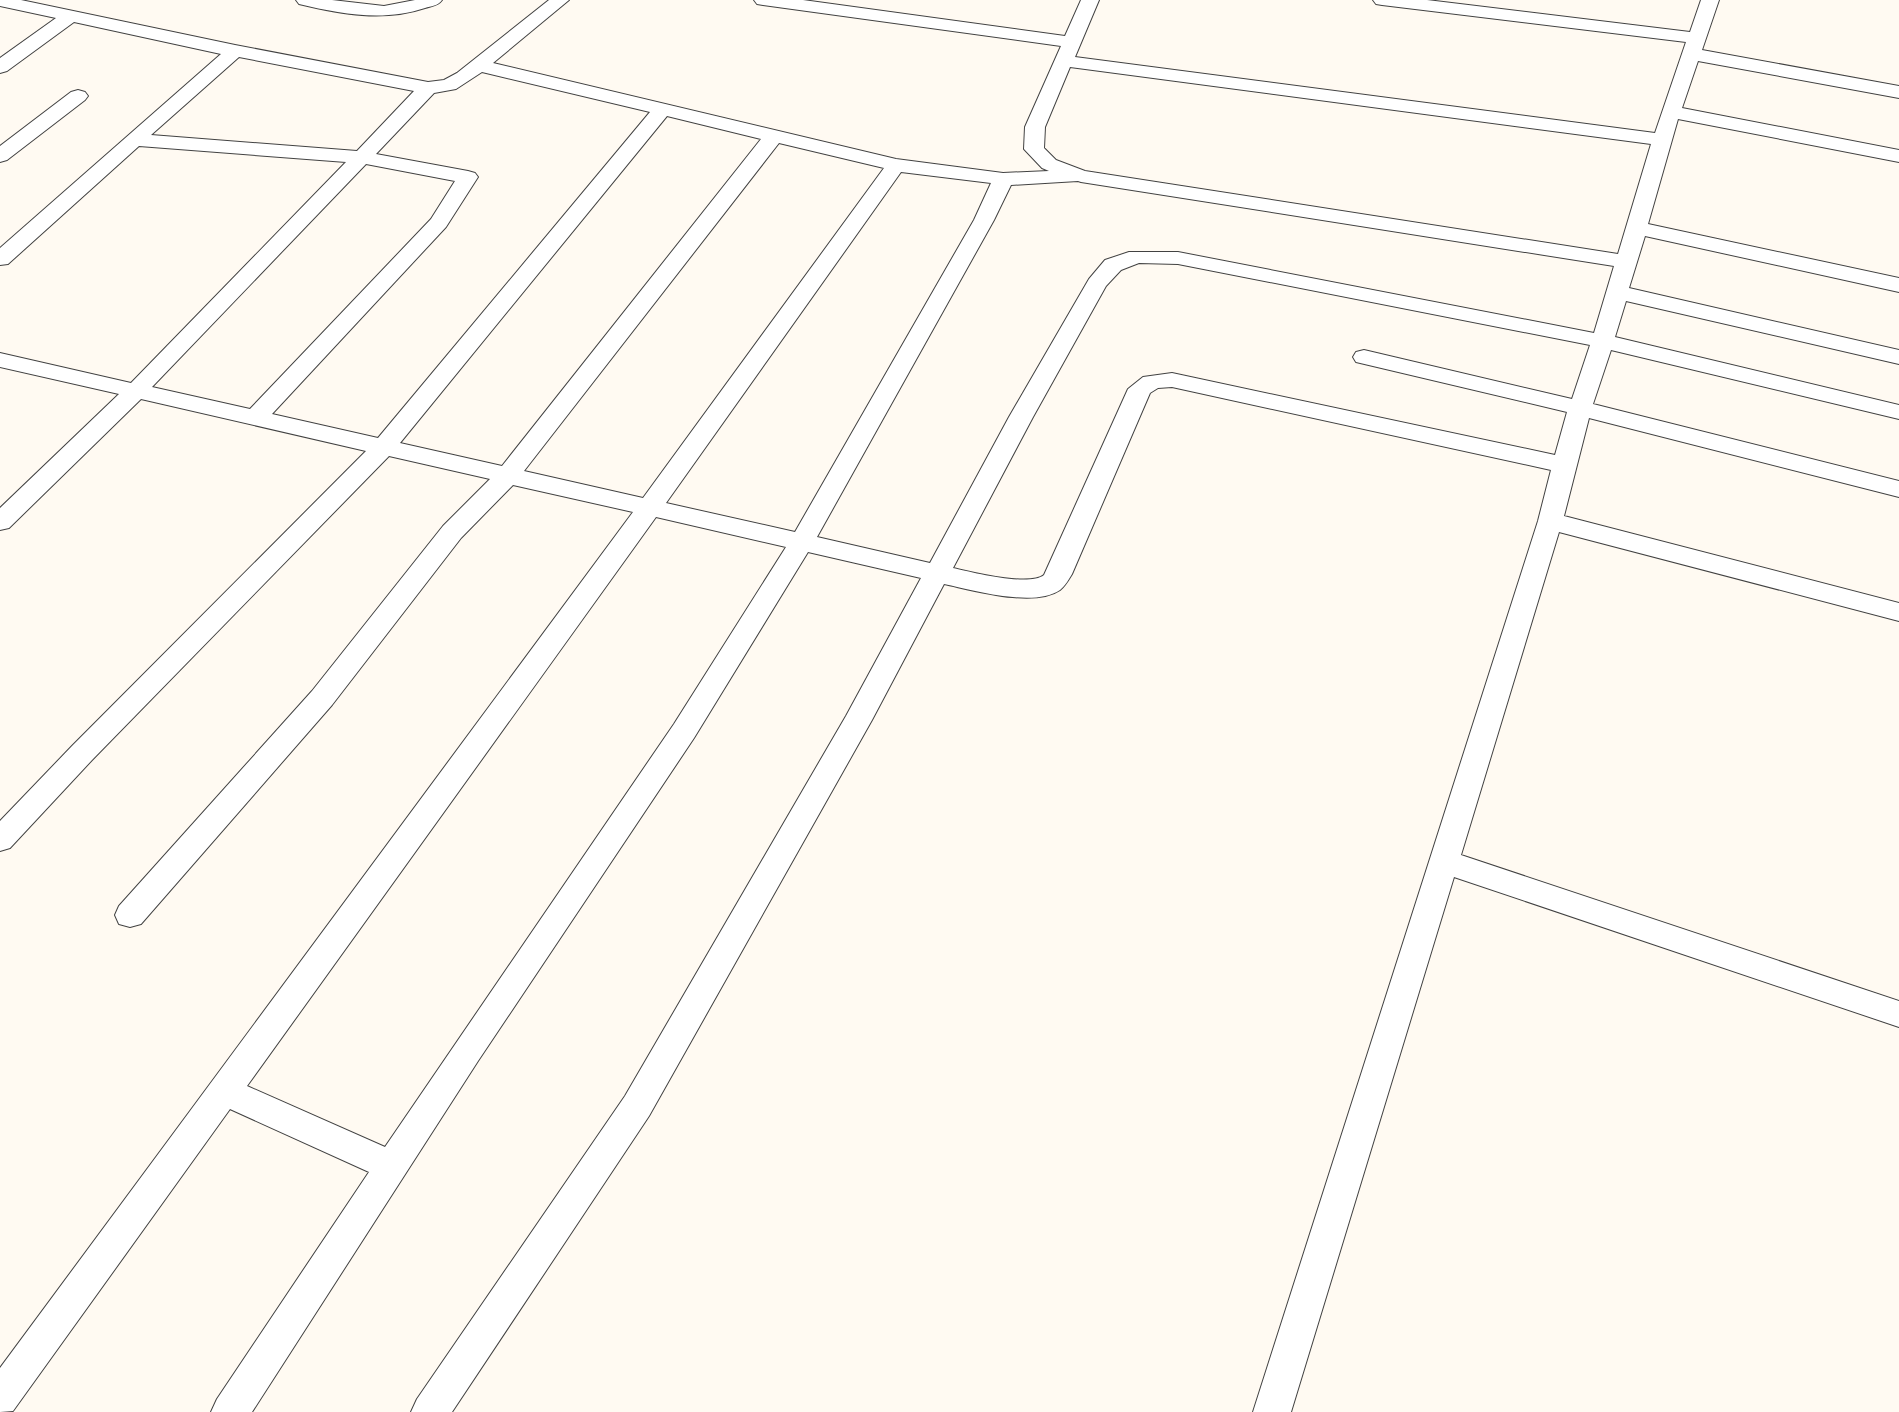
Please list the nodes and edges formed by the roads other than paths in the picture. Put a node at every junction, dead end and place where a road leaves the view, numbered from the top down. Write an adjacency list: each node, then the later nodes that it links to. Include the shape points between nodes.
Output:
1 (433, 0): 8 (street, via 415,7 379,13)
2 (560, 0): 14 (street)
3 (763, 0): 10 (street)
4 (1090, 0): 10 (street)
5 (1382, 0): 11 (street)
6 (1710, 0): 11 (street)
7 (0, 1): 9 (street)
8 (315, 1)
9 (70, 17): 12 (street); 15 (street)
10 (1072, 42): 13 (street)
11 (1694, 46): 17 (street); 20 (street)
12 (235, 52): 16 (street); 22 (street)
13 (1064, 61): 23 (street); 28 (street, via 1035,127 1034,149 1048,164)
14 (481, 66): 16 (street, via 449,85); 19 (street)
15 (0, 67)
16 (428, 88): 26 (street)
17 (1899, 92)
18 (78, 96): 24 (street)
19 (663, 109): 21 (street); 43 (street)
20 (1671, 112): 23 (street); 25 (street)
21 (774, 136): 27 (street); 45 (street)
22 (135, 140): 26 (street); 31 (street)
23 (1662, 140): 30 (street)
24 (0, 156)
25 (1899, 156)
26 (362, 157): 39 (street); 42 (street, via 468,177 439,223)
27 (896, 165): 29 (street); 47 (street)
28 (1081, 176): 29 (street); 32 (street)
29 (1003, 179): 50 (street, via 984,220)
30 (1636, 228): 32 (street); 33 (street)
31 (0, 259)
32 (1626, 262): 34 (street)
33 (1899, 285)
34 (1617, 292): 35 (street); 37 (street)
35 (1603, 341): 40 (street); 41 (street); 51 (street, via 1178,258 1137,257 1113,265 1097,284 1021,417)
36 (1364, 357): 40 (street)
37 (1899, 357)
38 (5, 367): 39 (street)
39 (137, 390): 42 (street); 49 (street)
40 (1580, 408): 44 (street); 46 (street)
41 (1899, 412)
42 (256, 417): 43 (street)
43 (384, 447): 45 (street); 53 (street)
44 (1564, 465): 48 (street); 51 (street, via 1172,380 1156,380 1140,388 1059,574 1051,585 1021,587)
45 (508, 475): 47 (street); 55 (street, via 452,532 322,698)
46 (1899, 489)
47 (650, 507): 50 (street); 57 (street)
48 (1550, 521): 52 (street); 54 (street)
49 (0, 522)
50 (802, 542): 51 (street); 58 (street, via 684,731)
51 (939, 573): 61 (street, via 637,1106)
52 (1899, 612)
53 (0, 840)
54 (1442, 861): 56 (street); 62 (street)
55 (130, 916)
56 (1899, 1014)
57 (224, 1091): 58 (street); 59 (street)
58 (392, 1166): 60 (street)
59 (0, 1398)
60 (230, 1412)
61 (430, 1412)
62 (1272, 1412)

